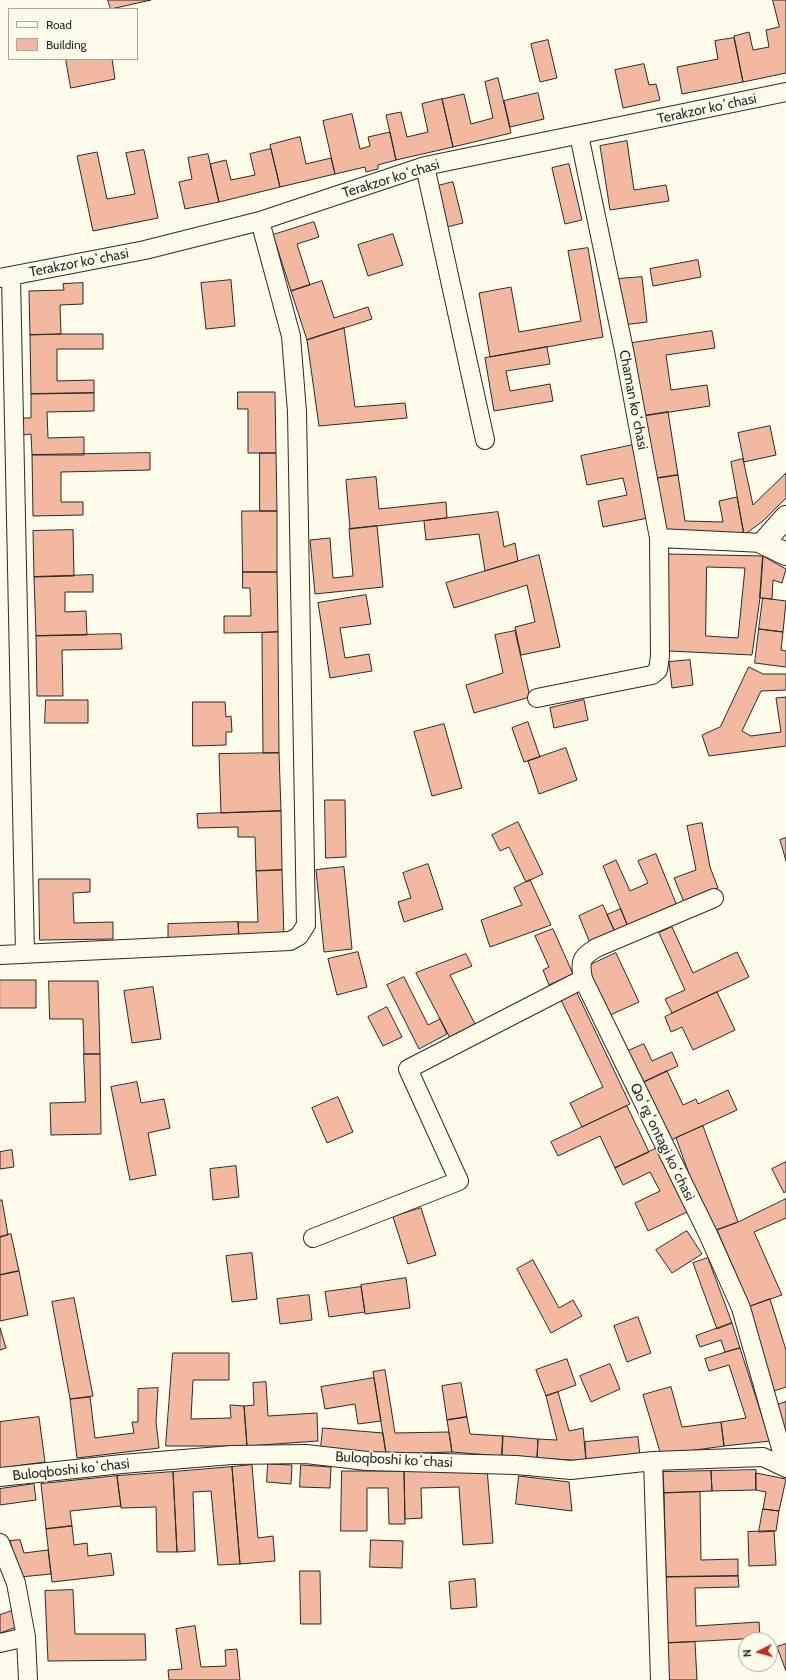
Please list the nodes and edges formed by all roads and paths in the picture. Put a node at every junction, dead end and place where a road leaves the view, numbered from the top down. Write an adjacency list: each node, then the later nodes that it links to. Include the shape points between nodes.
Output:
1 (786, 92): 2 (street, Terakzor koʻchasi)
2 (579, 135): 3 (street, Terakzor koʻchasi); 8 (street, Chaman koʻchasi)
3 (424, 166): 4 (street, Terakzor koʻchasi); 6 (street)
4 (260, 220): 5 (street, Terakzor koʻchasi, via 145,250); 13 (street, via 291,336 297,412 306,925 299,936 290,941)
5 (6, 277): 13 (street)
6 (485, 440)
7 (786, 517): 9 (street)
8 (659, 538): 9 (street); 11 (street, Chaman koʻchasi, via 658,670 652,674)
9 (763, 543): 10 (street)
10 (786, 554)
11 (537, 698)
12 (714, 898): 15 (street, Qoʻrgʻontagi koʻchasi, via 596,948 585,955 580,964)
13 (25, 954): 14 (street)
14 (0, 955)
15 (583, 979): 16 (street, via 408,1070 459,1181); 18 (street, Qoʻrgʻontagi koʻchasi, via 708,1234 740,1308)
16 (313, 1238)
17 (653, 1462): 18 (street, Buloqboshi koʻchasi, via 763,1457); 19 (street, Buloqboshi koʻchasi, via 571,1470 516,1465 367,1462 306,1454 232,1455); 24 (street)
18 (786, 1467)
19 (0, 1477)
20 (0, 1543): 21 (street, via 16,1583)
21 (26, 1637): 22 (street); 23 (street)
22 (0, 1643)
23 (28, 1680)
24 (660, 1680)

